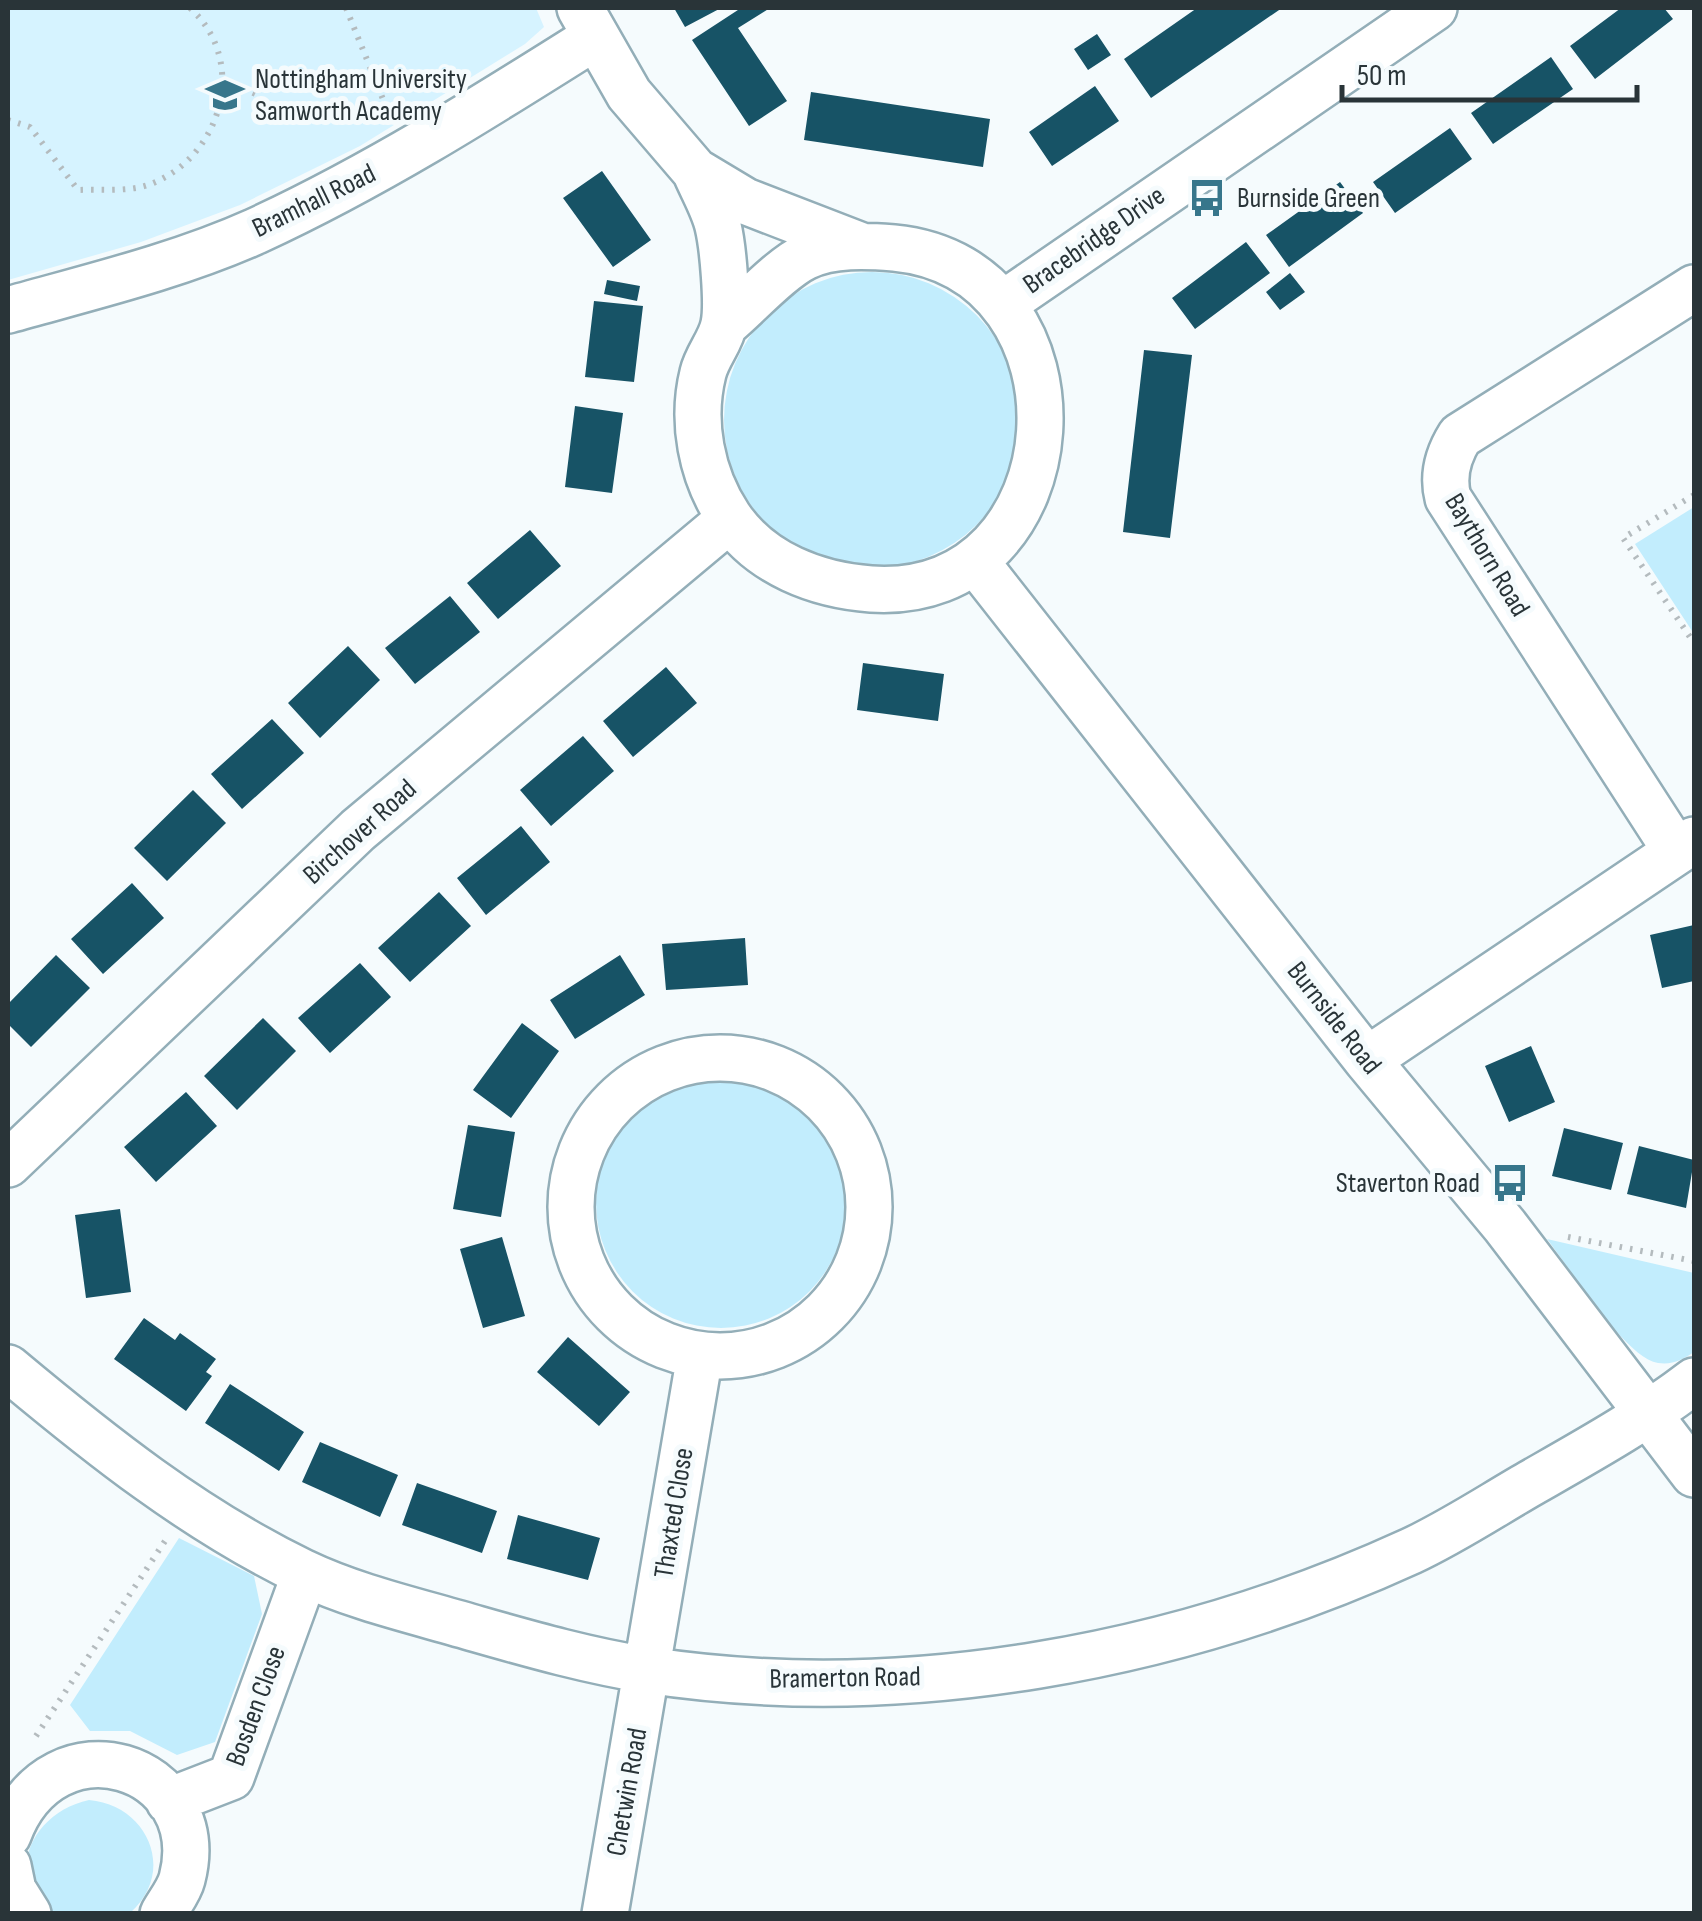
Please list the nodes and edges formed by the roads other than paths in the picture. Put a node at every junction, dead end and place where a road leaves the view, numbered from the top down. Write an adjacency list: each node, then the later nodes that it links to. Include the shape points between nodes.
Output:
1 (1434, 8): 6 (street, Bracebridge Drive)
2 (588, 22): 3 (street, via 628,94); 7 (street, Bramhall Road, via 406,157 252,232)
3 (695, 170): 4 (street, via 759,207); 8 (street, via 718,226)
4 (859, 245): 6 (street, via 914,250 965,272); 8 (street, via 805,257)
5 (1694, 288): 11 (street, Baythorn Road, via 1460,436 1444,482 1448,498)
6 (1003, 304): 10 (street, via 1034,361 1044,418 1033,476 1008,526)
7 (8, 310)
8 (724, 324): 9 (street, via 703,371 697,422 706,473)
9 (730, 518): 10 (street, via 776,563 835,586 904,591); 13 (street, Birchover Road, via 358,830)
10 (974, 562): 12 (street, Burnside Road)
11 (1685, 845): 12 (street)
12 (1367, 1060): 17 (street, Burnside Road)
13 (8, 1164)
14 (700, 1356): 14 (street, via 752,1354 800,1334 839,1298 863,1252 868,1188 863,1161 839,1115 800,1080 752,1060 700,1058 650,1074 602,1115 577,1161 570,1212 580,1263 608,1308 650,1340); 20 (street, Thaxted Close)
15 (8, 1368): 19 (street, Bramerton Road, via 187,1508)
16 (1694, 1380): 17 (street, Bramerton Road)
17 (1649, 1415): 18 (street, Burnside Road); 20 (street, Bramerton Road, via 1415,1550 1289,1602 1143,1644 1004,1670 886,1681 791,1682)
18 (1694, 1474)
19 (305, 1574): 20 (street, Bramerton Road, via 552,1650); 21 (street, Bosden Close, via 230,1777)
20 (648, 1670): 24 (street, Chetwin Road)
21 (170, 1801): 22 (street, via 129,1769 68,1767 32,1790); 23 (street, via 186,1844 182,1882)
22 (8, 1835)
23 (163, 1914)
24 (605, 1914)

